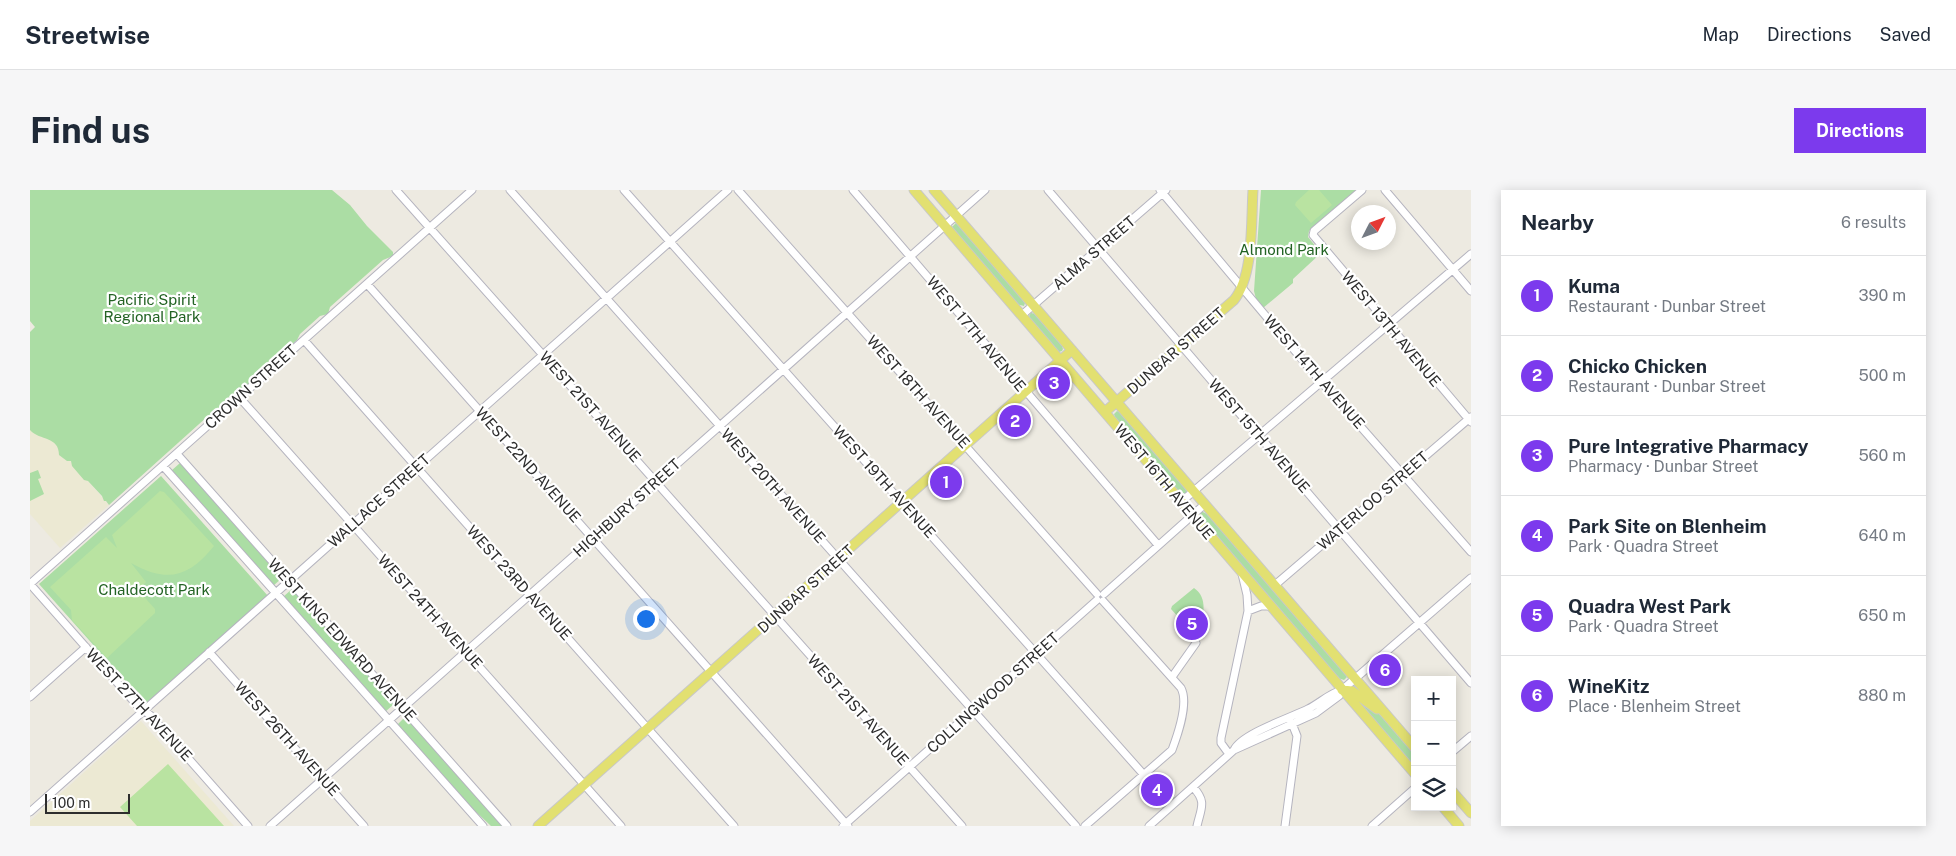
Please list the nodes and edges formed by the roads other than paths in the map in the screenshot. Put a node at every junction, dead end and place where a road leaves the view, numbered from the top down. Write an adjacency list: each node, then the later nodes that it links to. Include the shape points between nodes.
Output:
1 (396, 190): 18 (street, WEST 21ST AVENUE)
2 (472, 190): 18 (street, CROWN STREET)
3 (510, 190): 27 (street, WEST 20TH AVENUE)
4 (624, 190): 19 (street, WEST 19TH AVENUE)
5 (728, 190): 19 (street, WALLACE STREET)
6 (738, 190): 29 (street, WEST 18TH AVENUE)
7 (853, 190): 22 (street, WEST 17TH AVENUE)
8 (914, 190): 17 (main road, WEST 16TH AVENUE)
9 (934, 190): 16 (main road, WEST 16TH AVENUE)
10 (985, 190): 16 (street, HIGHBURY STREET)
11 (1048, 190): 20 (street, WEST 15TH AVENUE)
12 (1253, 190): 25 (main road, via 1248,266)
13 (1362, 190): 31 (street, WEST 13TH AVENUE, via 1313,235)
14 (1384, 190): 23 (street)
15 (1163, 191): 20 (street, ALMA STREET); 25 (street, WEST 14TH AVENUE)
16 (956, 215): 17 (street, HIGHBURY STREET); 28 (main road, WEST 16TH AVENUE)
17 (945, 225): 22 (street, HIGHBURY STREET); 30 (main road, WEST 16TH AVENUE)
18 (430, 228): 24 (street, CROWN STREET); 35 (street, WEST 21ST AVENUE)
19 (670, 242): 27 (street, WALLACE STREET); 37 (street, WEST 19TH AVENUE)
20 (1098, 249): 28 (street, ALMA STREET); 33 (street, WEST 15TH AVENUE)
21 (1471, 254): 23 (street)
22 (910, 256): 29 (street, HIGHBURY STREET); 39 (street, WEST 17TH AVENUE)
23 (1453, 270): 26 (street); 31 (street)
24 (367, 284): 32 (street, CROWN STREET); 43 (street, WEST 22ND AVENUE)
25 (1242, 288): 33 (main road, DUNBAR STREET, via 1234,300); 38 (street, WEST 14TH AVENUE)
26 (1471, 291)
27 (607, 298): 35 (street, WALLACE STREET); 45 (street, WEST 20TH AVENUE)
28 (1034, 305): 30 (street, ALMA STREET); 34 (main road, WEST 16TH AVENUE)
29 (847, 312): 37 (street, HIGHBURY STREET); 47 (street, WEST 18TH AVENUE)
30 (1022, 315): 36 (main road, WEST 16TH AVENUE)
31 (1388, 325): 38 (street); 44 (street, WEST 13TH AVENUE)
32 (304, 340): 40 (street, CROWN STREET); 50 (street, WEST 23RD AVENUE)
33 (1182, 346): 41 (main road, DUNBAR STREET); 46 (street, WEST 15TH AVENUE)
34 (1072, 350): 36 (main road, DUNBAR STREET); 41 (main road, WEST 16TH AVENUE)
35 (543, 355): 43 (street, WALLACE STREET); 52 (street, WEST 21ST AVENUE)
36 (1061, 360): 39 (main road, DUNBAR STREET); 42 (main road, WEST 16TH AVENUE)
37 (783, 369): 45 (street, HIGHBURY STREET); 55 (street, WEST 19TH AVENUE)
38 (1321, 381): 46 (street); 51 (street, WEST 14TH AVENUE)
39 (1026, 392): 47 (main road, DUNBAR STREET); 61 (street, WEST 17TH AVENUE)
40 (239, 397): 48 (street, CROWN STREET); 58 (street, WEST 24TH AVENUE)
41 (1117, 401): 42 (main road, DUNBAR STREET); 53 (main road, WEST 16TH AVENUE)
42 (1106, 411): 54 (main road, WEST 16TH AVENUE)
43 (480, 412): 50 (street, WALLACE STREET); 60 (street, WEST 22ND AVENUE)
44 (1470, 419): 51 (street, WATERLOO STREET)
45 (720, 426): 52 (street, HIGHBURY STREET); 63 (street, WEST 20TH AVENUE)
46 (1259, 436): 53 (street); 59 (street, WEST 15TH AVENUE)
47 (965, 445): 55 (main road, DUNBAR STREET); 71 (street, WEST 18TH AVENUE)
48 (177, 454): 49 (street, CROWN STREET); 66 (street, WEST KING EDWARD AVENUE)
49 (163, 466): 67 (street, CROWN STREET); 69 (street, WEST KING EDWARD AVENUE)
50 (416, 468): 58 (street, WALLACE STREET); 70 (street, WEST 23RD AVENUE)
51 (1404, 474): 59 (street, WATERLOO STREET); 62 (street, WEST 14TH AVENUE)
52 (656, 482): 60 (street, HIGHBURY STREET); 74 (street, WEST 21ST AVENUE)
53 (1194, 491): 54 (street); 56 (main road, WEST 16TH AVENUE)
54 (1181, 502): 57 (main road, WEST 16TH AVENUE)
55 (902, 503): 63 (main road, DUNBAR STREET); 80 (street, WEST 19TH AVENUE)
56 (1205, 504): 57 (street, COLLINGWOOD STREET); 68 (main road, WEST 16TH AVENUE)
57 (1192, 515): 61 (street, COLLINGWOOD STREET); 64 (main road, WEST 16TH AVENUE)
58 (352, 524): 66 (street, WALLACE STREET); 79 (street, WEST 24TH AVENUE)
59 (1339, 529): 68 (street, WATERLOO STREET); 75 (street, WEST 15TH AVENUE)
60 (593, 538): 70 (street, HIGHBURY STREET); 81 (street, WEST 22ND AVENUE)
61 (1158, 545): 71 (street, COLLINGWOOD STREET)
62 (1471, 552)
63 (839, 559): 74 (main road, DUNBAR STREET); 89 (street, WEST 20TH AVENUE)
64 (1242, 574): 72 (main road, WEST 16TH AVENUE); 73 (street)
65 (1471, 578): 75 (street)
66 (289, 581): 69 (street, WALLACE STREET); 87 (street, WEST KING EDWARD AVENUE)
67 (30, 584): 77 (street, WEST 27TH AVENUE)
68 (1275, 585): 83 (main road, WEST 16TH AVENUE)
69 (276, 593): 78 (street, WALLACE STREET); 91 (street, WEST KING EDWARD AVENUE)
70 (530, 595): 79 (street, HIGHBURY STREET); 93 (street, WEST 23RD AVENUE)
71 (1100, 597): 80 (street, COLLINGWOOD STREET); 82 (street, WEST 18TH AVENUE)
72 (1270, 606): 73 (street); 85 (main road, WEST 16TH AVENUE)
73 (1248, 611): 97 (street, via 1221,738)
74 (775, 616): 81 (main road, DUNBAR STREET); 98 (street, WEST 21ST AVENUE)
75 (1419, 622): 83 (street); 84 (street, WEST 15TH AVENUE)
76 (1196, 643): 82 (street)
77 (86, 647): 86 (street); 88 (street, WEST 27TH AVENUE)
78 (209, 652): 88 (street, WALLACE STREET); 101 (street, WEST 26TH AVENUE)
79 (466, 652): 87 (street, HIGHBURY STREET); 102 (street, WEST 24TH AVENUE)
80 (1037, 654): 89 (street, COLLINGWOOD STREET); 100 (street, WEST 19TH AVENUE)
81 (711, 671): 93 (main road, DUNBAR STREET); 109 (street, WEST 22ND AVENUE)
82 (1172, 677): 100 (street, WEST 18TH AVENUE, via 1183,690 1185,700 1176,738 1172,750)
83 (1355, 678): 85 (street); 90 (main road, WEST 16TH AVENUE)
84 (1471, 683)
85 (1342, 690): 90 (main road, via 1352,691); 92 (street, via 1325,708); 99 (main road, WEST 16TH AVENUE)
86 (30, 697)
87 (402, 708): 91 (street, HIGHBURY STREET); 114 (street, WEST KING EDWARD AVENUE)
88 (143, 710): 107 (street, WALLACE STREET); 110 (street, WEST 27TH AVENUE)
89 (973, 711): 98 (street, COLLINGWOOD STREET); 119 (street, WEST 20TH AVENUE)
90 (1386, 714): 95 (main road, WEST 16TH AVENUE)
91 (389, 720): 101 (street, HIGHBURY STREET); 113 (street, WEST KING EDWARD AVENUE)
92 (1290, 720): 97 (street); 123 (street, via 1297,736)
93 (648, 728): 102 (main road, DUNBAR STREET); 117 (street, WEST 23RD AVENUE)
94 (1471, 736): 96 (street)
95 (1411, 743)
96 (1456, 749)
97 (1232, 752): 103 (street)
98 (910, 767): 109 (street, COLLINGWOOD STREET); 118 (street, WEST 21ST AVENUE)
99 (1411, 769)
100 (1144, 774): 120 (street)
101 (322, 779): 111 (street, HIGHBURY STREET); 112 (street, WEST 26TH AVENUE)
102 (585, 785): 115 (main road, DUNBAR STREET); 116 (street, WEST 24TH AVENUE)
103 (1193, 787): 121 (street); 122 (street, via 1203,802)
104 (1411, 792): 124 (street)
105 (1456, 796): 108 (main road)
106 (1446, 811): 125 (main road)
107 (30, 812)
108 (1471, 813)
109 (846, 825)
110 (248, 826)
111 (270, 826)
112 (364, 826)
113 (485, 826)
114 (508, 826)
115 (538, 826)
116 (621, 826)
117 (734, 826)
118 (962, 826)
119 (1076, 826)
120 (1085, 826)
121 (1149, 826)
122 (1197, 826)
123 (1285, 826)
124 (1372, 826)
125 (1459, 826)

